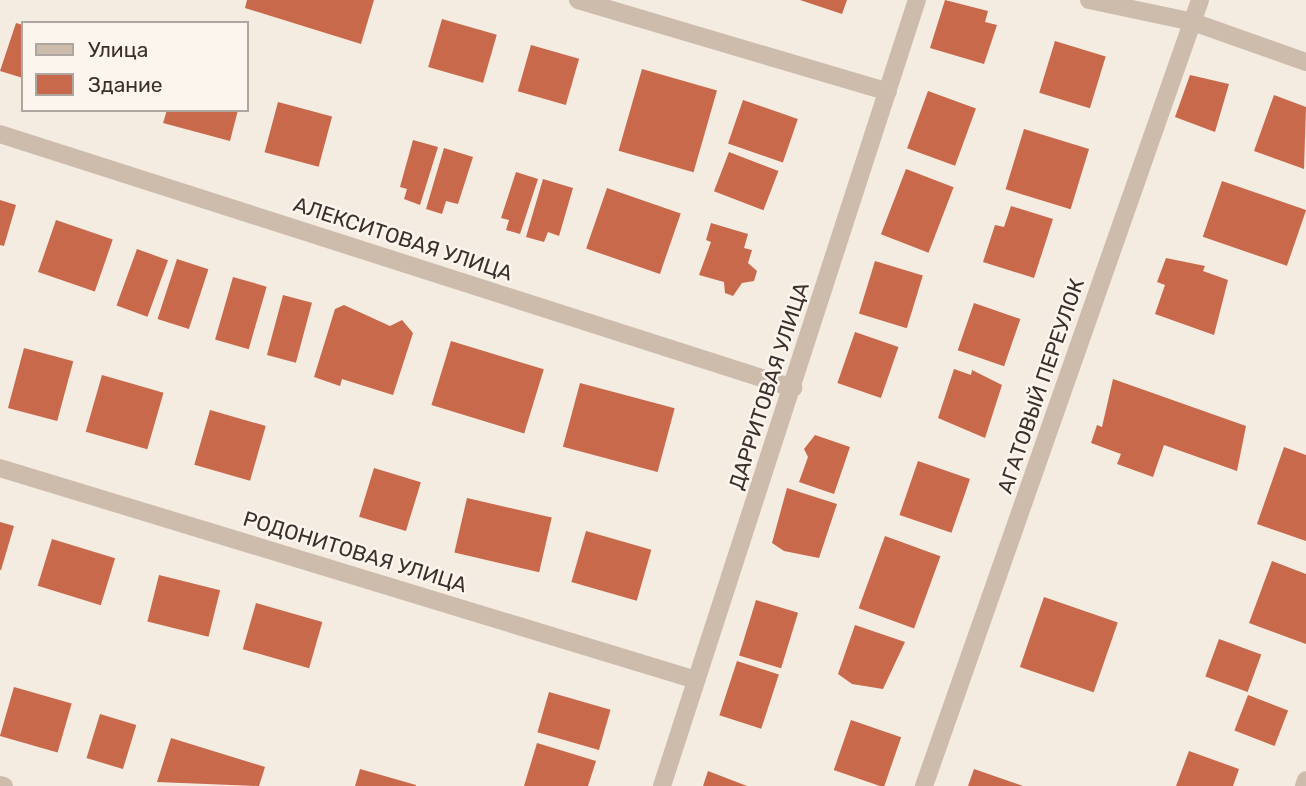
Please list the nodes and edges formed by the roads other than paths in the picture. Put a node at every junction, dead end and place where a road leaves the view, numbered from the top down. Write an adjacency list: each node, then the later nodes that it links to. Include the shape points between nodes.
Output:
1 (578, 0): 7 (street)
2 (917, 0): 7 (street, ДАРРИТОВАЯ УЛИЦА)
3 (1089, 0): 5 (street)
4 (1200, 0): 5 (street, АГАТОВЫЙ ПЕРЕУЛОК)
5 (1193, 22): 6 (street); 14 (street, АГАТОВЫЙ ПЕРЕУЛОК)
6 (1306, 62)
7 (888, 92): 9 (street, ДАРРИТОВАЯ УЛИЦА)
8 (0, 134): 9 (street, АЛЕКСИТОВАЯ УЛИЦА)
9 (793, 387): 11 (street, ДАРРИТОВАЯ УЛИЦА)
10 (0, 468): 11 (street, РОДОНИТОВАЯ УЛИЦА)
11 (696, 680): 13 (street, ДАРРИТОВАЯ УЛИЦА)
12 (1306, 780): 15 (street)
13 (662, 786)
14 (924, 786)
15 (1304, 786)

